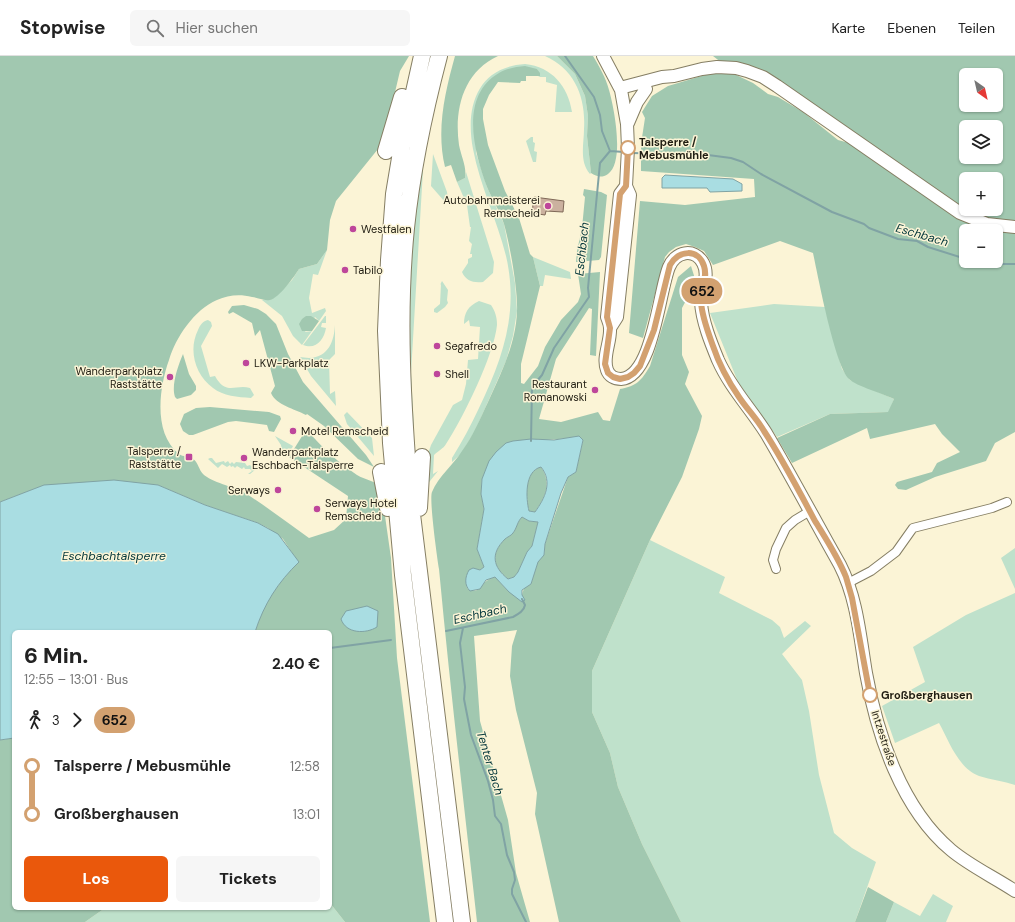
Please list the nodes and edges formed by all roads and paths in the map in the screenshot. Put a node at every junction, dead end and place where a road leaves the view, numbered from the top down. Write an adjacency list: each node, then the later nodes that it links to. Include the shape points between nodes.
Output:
1 (417, 56): 11 (highway, via 413,60)
2 (422, 56): 17 (highway, via 406,123 394,194 387,285 386,331 391,443)
3 (439, 56): 17 (highway, via 415,162 403,274 401,332)
4 (443, 56): 10 (highway, via 445,66)
5 (603, 56): 8 (main road)
6 (674, 76): 7 (main road); 8 (main road, via 662,77); 12 (main road, via 717,67 736,68 763,78 960,213 987,224)
7 (646, 89): 8 (main road, via 634,92); 9 (main road, via 637,102)
8 (621, 90): 9 (main road)
9 (628, 124): 16 (main road, Intzestraße, via 626,186 620,194 607,317 610,328 605,364 608,373 618,379 632,376 640,366 654,330 670,265 684,253 698,257 705,269 702,310 718,360 734,390 765,432)
10 (433, 128)
11 (386, 151)
12 (1015, 227)
13 (422, 457): 17 (highway, via 420,503)
14 (381, 472): 17 (highway, via 388,510)
15 (1007, 502): 19 (street, via 913,528 896,552 871,570)
16 (810, 511): 18 (street, via 786,528 773,560); 19 (main road, Intzestraße)
17 (408, 540): 21 (highway, via 403,575); 22 (highway)
18 (776, 569)
19 (848, 582): 20 (main road, Intzestraße, via 870,695 886,747 902,786 924,822 946,846 962,859)
20 (1015, 890)
21 (445, 922)
22 (462, 922)

